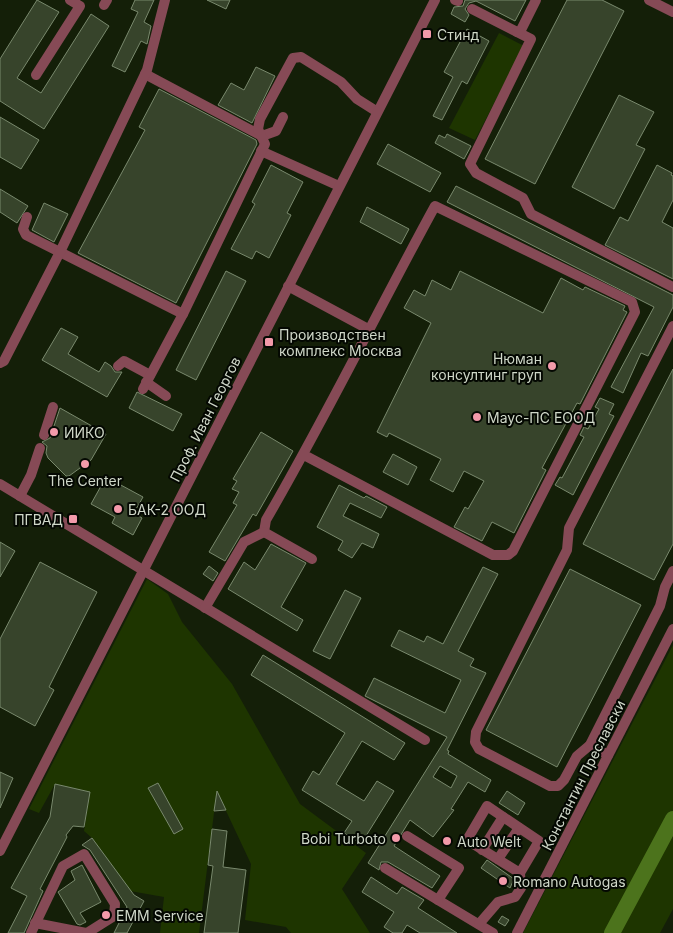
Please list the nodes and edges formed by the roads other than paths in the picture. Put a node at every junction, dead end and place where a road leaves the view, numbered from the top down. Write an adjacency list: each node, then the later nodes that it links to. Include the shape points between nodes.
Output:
1 (70, 0): 10 (street, via 80,6)
2 (165, 0): 9 (street)
3 (434, 0): 11 (street, Проф. Иван Георгов)
4 (536, 0): 8 (street)
5 (649, 0): 7 (street)
6 (472, 9): 8 (street)
7 (673, 12)
8 (517, 32): 19 (street, via 531,40 470,164 476,173 523,198 531,214)
9 (145, 74): 13 (street); 17 (street)
10 (36, 75)
11 (376, 111): 13 (street, via 356,98 341,82 297,56 260,118 258,128); 15 (street, Проф. Иван Георгов)
12 (283, 117): 13 (street, via 276,132)
13 (262, 136): 14 (street, via 265,144)
14 (261, 151): 15 (street); 20 (street)
15 (339, 186): 18 (street, Проф. Иван Георгов)
16 (27, 217): 17 (street, via 23,233)
17 (60, 252): 20 (street); 23 (street, via 4,362)
18 (288, 286): 22 (street); 35 (street, Проф. Иван Георгов)
19 (673, 287)
20 (183, 314): 25 (street)
21 (673, 326): 40 (street, via 568,528 567,550 476,732 475,742 479,749 550,786 558,786 564,780 577,756)
22 (368, 329): 30 (street); 30 (street, via 435,206 632,302 636,312 513,551 508,555 493,556)
23 (0, 363)
24 (118, 366): 25 (street, via 124,361)
25 (147, 382): 26 (street)
26 (166, 396)
27 (52, 407): 28 (street)
28 (44, 436)
29 (40, 448): 32 (street, via 32,475)
30 (304, 455): 33 (street, via 266,520)
31 (0, 484): 32 (street)
32 (20, 496): 35 (street)
33 (264, 532): 34 (street); 37 (street, via 244,542)
34 (312, 560)
35 (144, 571): 37 (street); 46 (street, Проф. Иван Георгов)
36 (673, 571): 40 (street, via 660,606)
37 (205, 608): 39 (street)
38 (673, 629): 41 (street, Константин Преславски)
39 (425, 740)
40 (590, 745): 41 (street)
41 (608, 754): 56 (street, Константин Преславски)
42 (503, 817): 43 (street); 45 (street); 45 (street, via 487,806 467,840)
43 (519, 828): 47 (street); 49 (street, via 539,841)
44 (407, 836): 50 (street, via 459,868)
45 (482, 850): 47 (street)
46 (0, 851)
47 (498, 859): 49 (street)
48 (385, 868): 50 (street)
49 (520, 873): 52 (street, via 521,888 515,897 498,902)
50 (438, 900): 52 (street)
51 (35, 922): 53 (street); 54 (street); 54 (street, via 63,866 84,854 115,904 114,916)
52 (479, 924): 55 (street)
53 (31, 933)
54 (87, 933)
55 (493, 933)
56 (518, 933)

